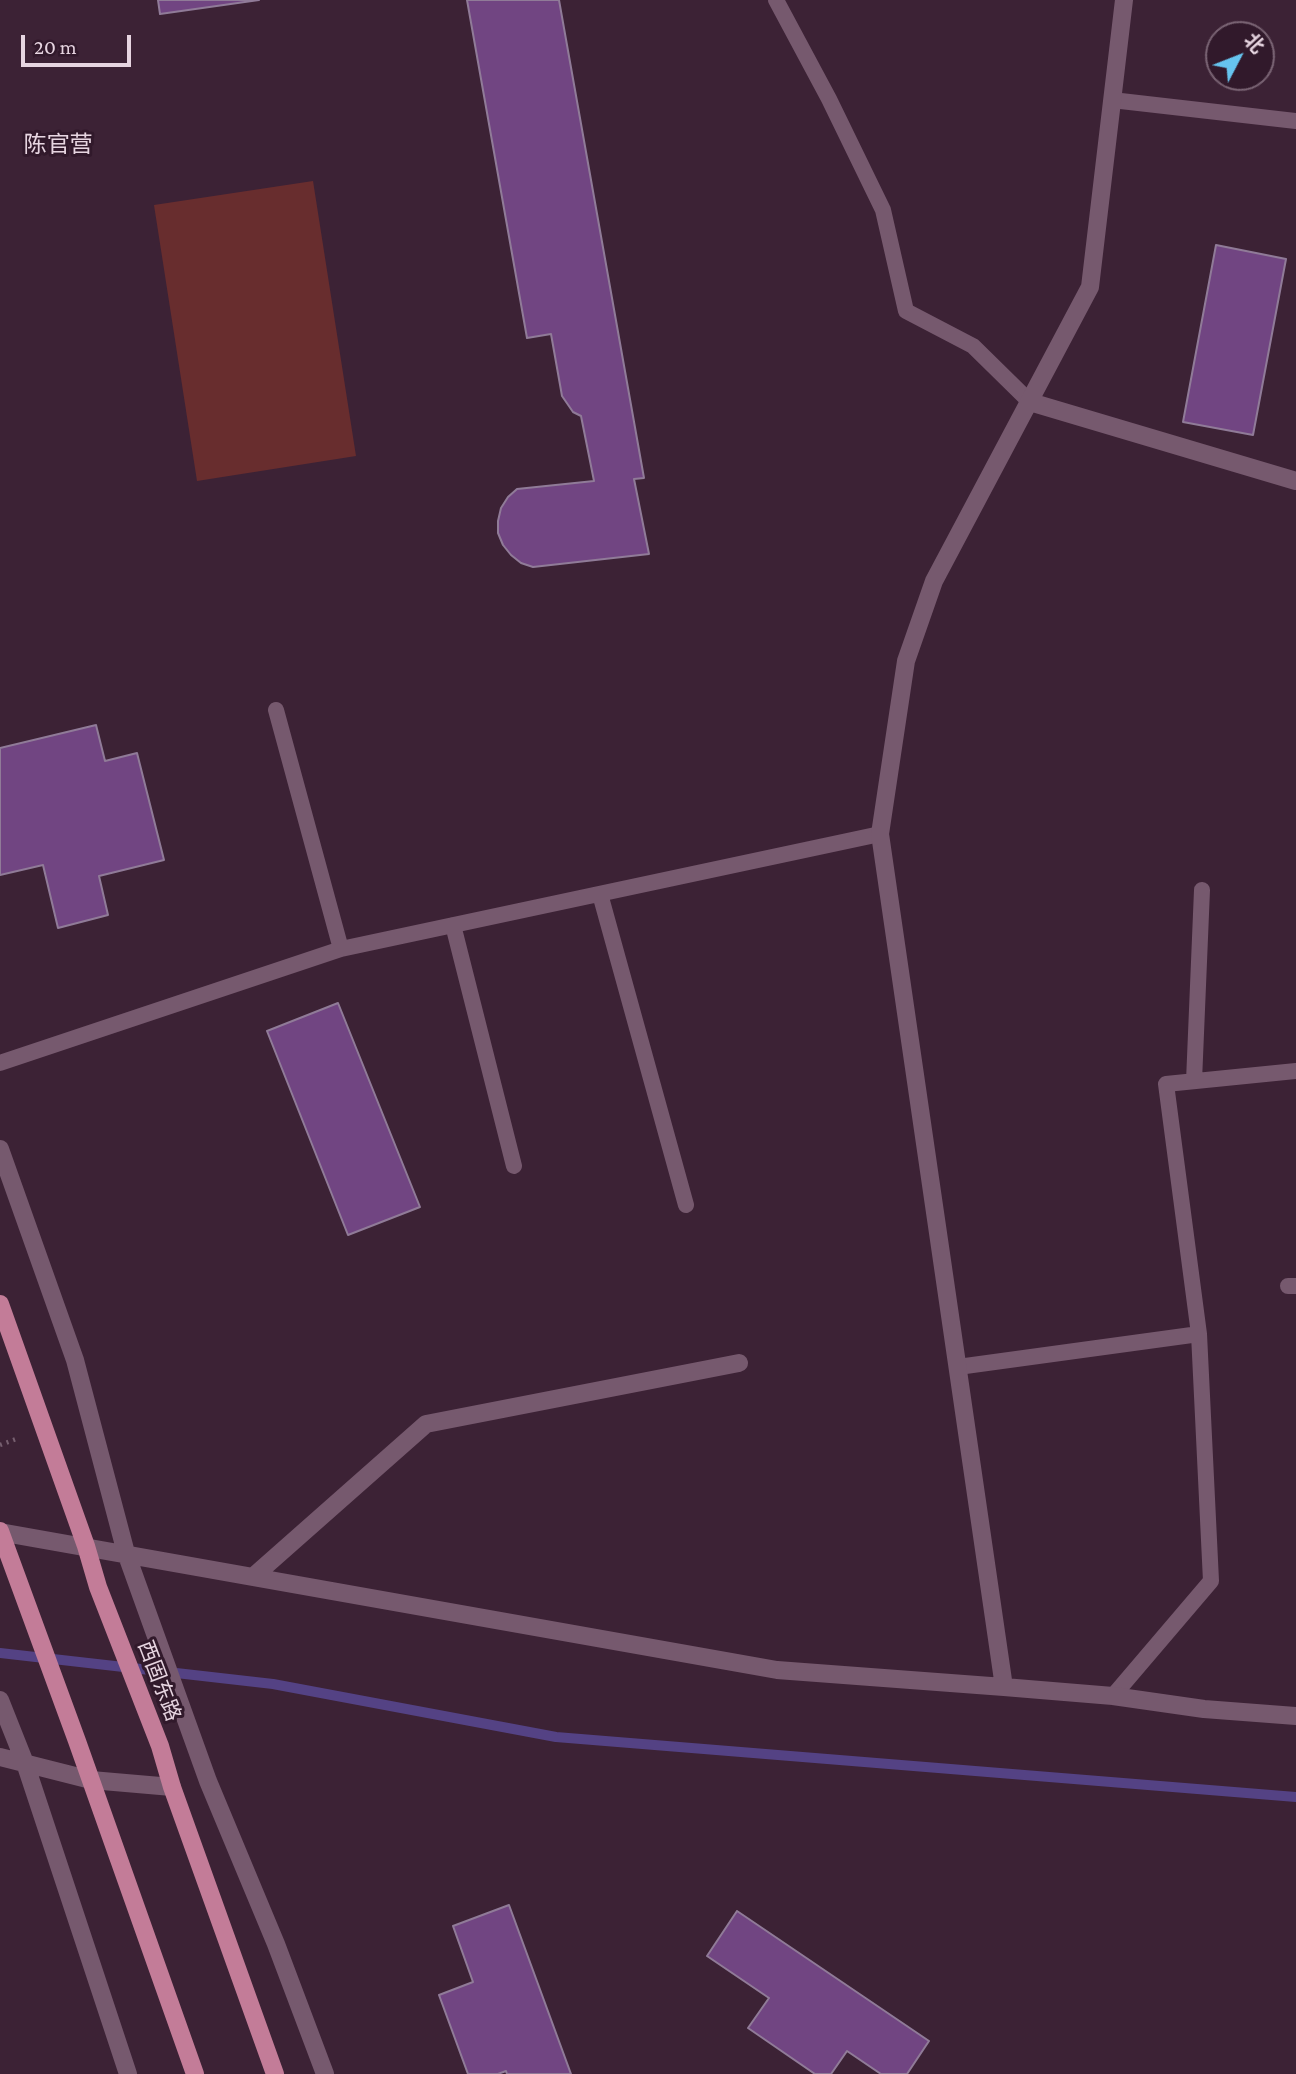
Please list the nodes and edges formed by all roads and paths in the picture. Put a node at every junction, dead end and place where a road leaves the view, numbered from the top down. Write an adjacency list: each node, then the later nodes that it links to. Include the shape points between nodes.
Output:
1 (776, 0): 5 (lane, via 883,210 906,311 973,346)
2 (1124, 0): 3 (street)
3 (1112, 100): 4 (lane); 5 (street, via 1090,287)
4 (1296, 121)
5 (1030, 402): 6 (street); 8 (street, via 934,581 906,661)
6 (1296, 481)
7 (276, 710): 12 (lane)
8 (880, 834): 10 (lane); 22 (street)
9 (1202, 890): 15 (lane)
10 (600, 894): 11 (lane); 18 (lane)
11 (453, 925): 12 (lane); 17 (lane)
12 (341, 948): 13 (lane)
13 (0, 1063)
14 (1296, 1071): 15 (lane)
15 (1194, 1081): 20 (lane, via 1166,1084)
16 (0, 1149): 25 (street, via 75,1360)
17 (514, 1166)
18 (687, 1205)
19 (0, 1304): 24 (main road, 西固东路)
20 (1199, 1334): 22 (lane); 28 (lane, via 1211,1581)
21 (739, 1363): 26 (street, via 426,1424)
22 (958, 1367): 27 (street)
23 (0, 1531): 24 (street); 33 (main road)
24 (86, 1546): 25 (street); 34 (main road, 西固东路)
25 (126, 1553): 26 (street); 38 (street, via 196,1748)
26 (254, 1576): 27 (street, via 777,1670)
27 (1004, 1687): 28 (street)
28 (1113, 1696): 30 (street)
29 (0, 1700): 32 (street)
30 (1296, 1716)
31 (0, 1758): 32 (street)
32 (25, 1763): 33 (street); 35 (street)
33 (92, 1780): 34 (street); 36 (main road)
34 (172, 1787): 37 (main road, 西固东路)
35 (128, 2074)
36 (195, 2074)
37 (275, 2074)
38 (325, 2074)

